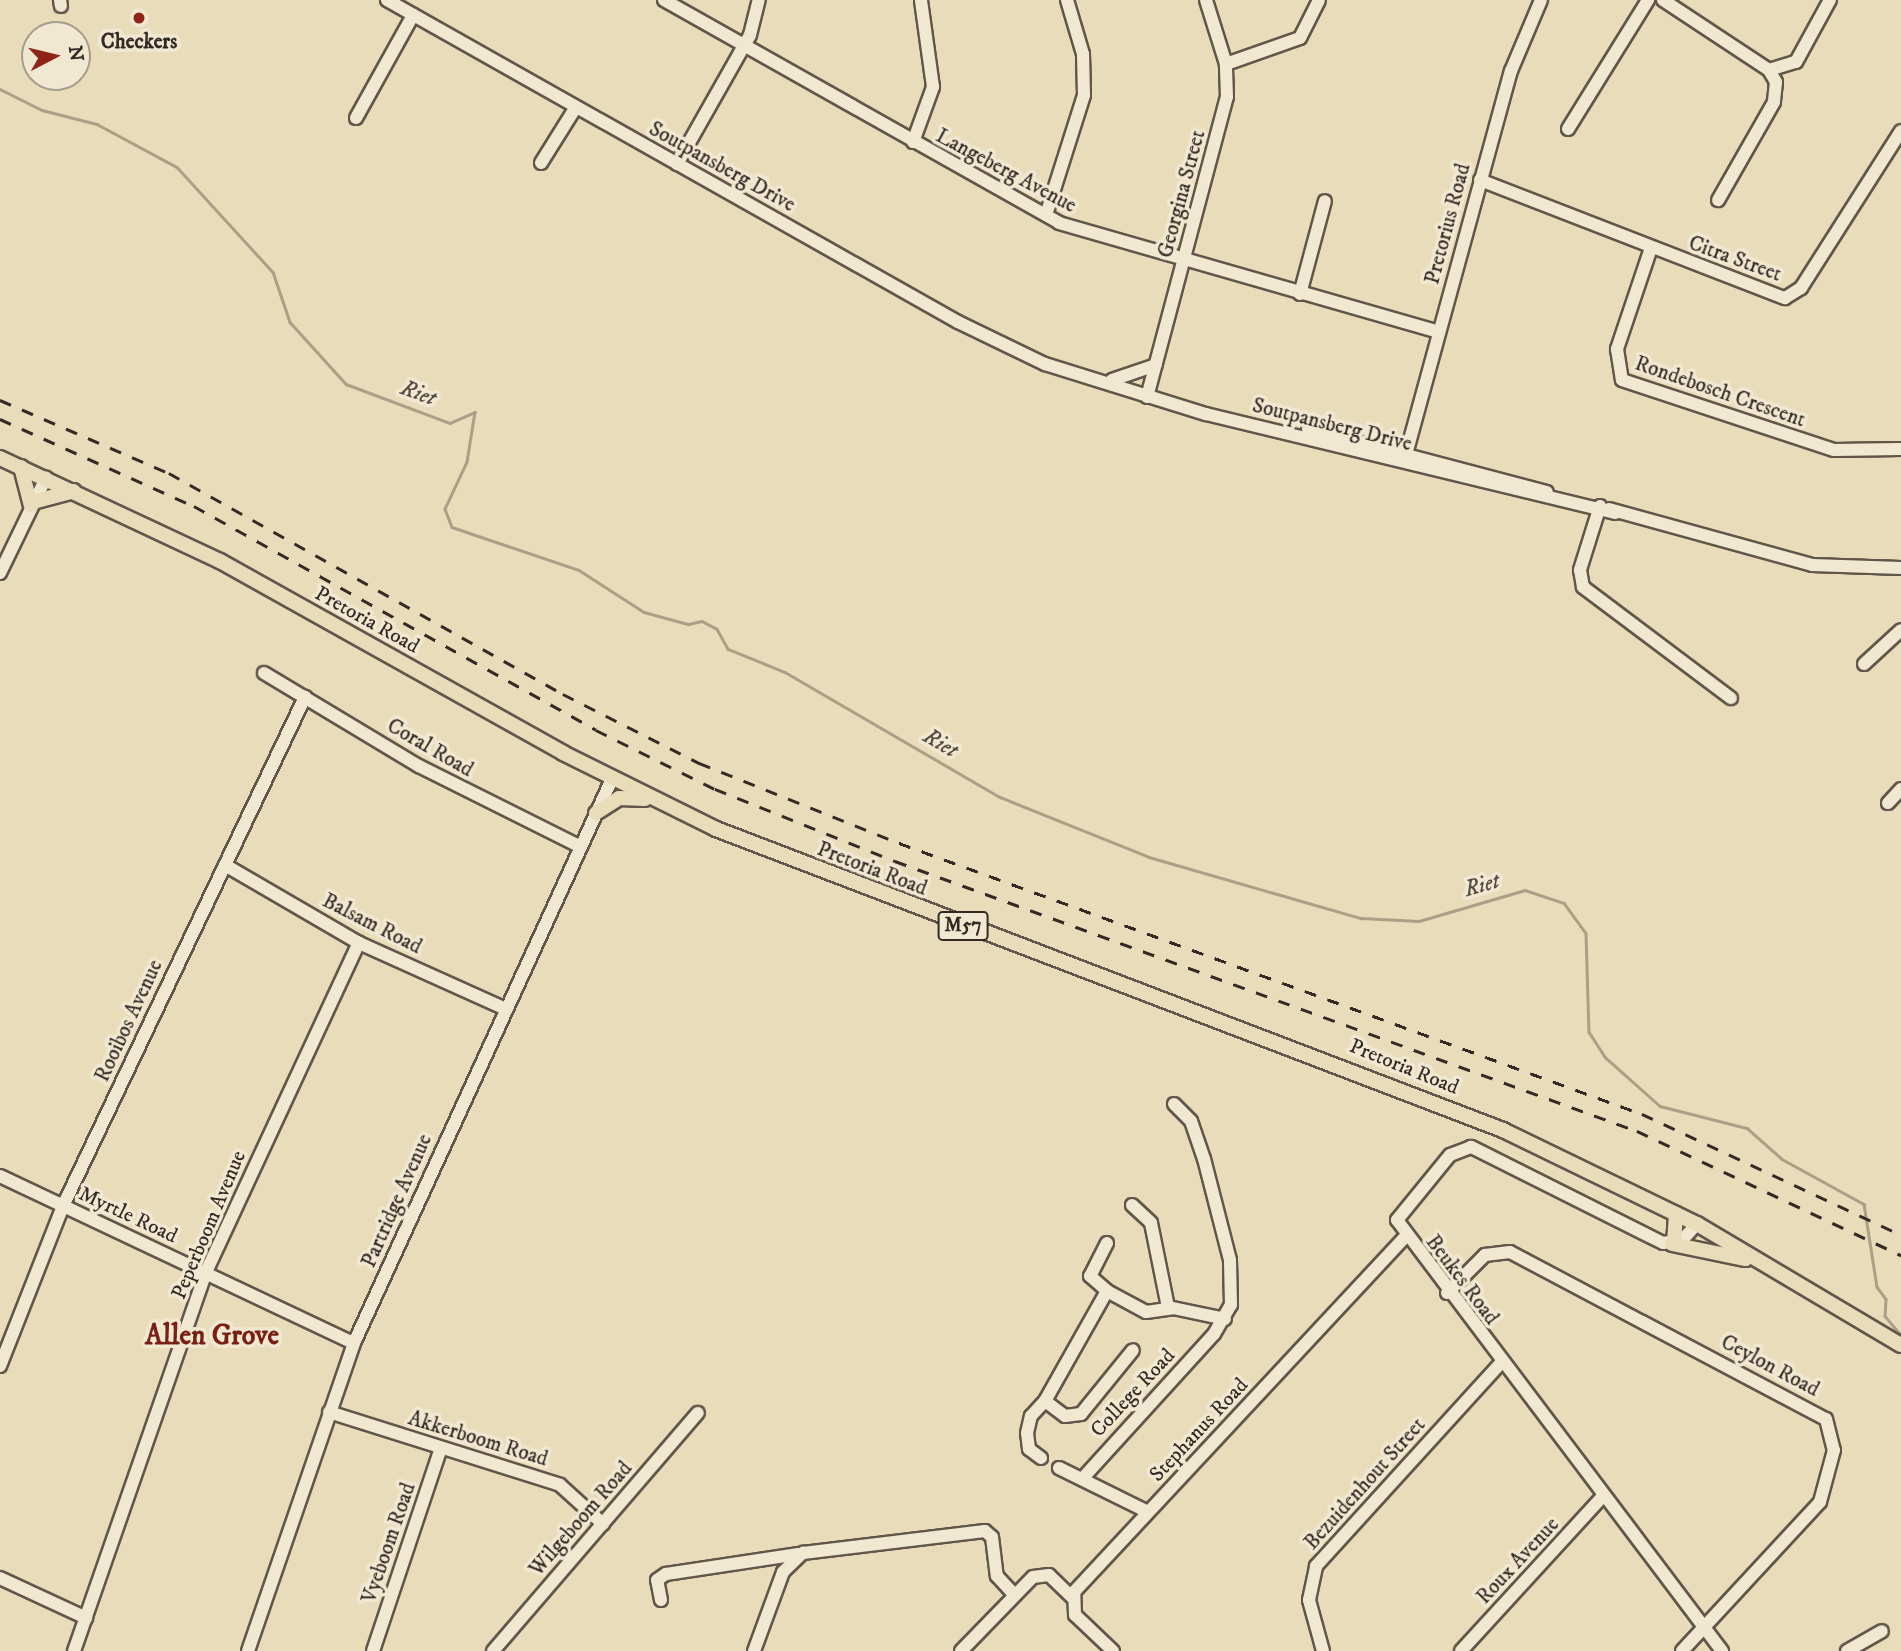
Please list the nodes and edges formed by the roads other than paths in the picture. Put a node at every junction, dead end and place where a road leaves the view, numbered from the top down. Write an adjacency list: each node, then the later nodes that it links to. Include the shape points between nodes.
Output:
1 (387, 0): 13 (street, Soutpansberg Drive)
2 (664, 0): 14 (street, Langeberg Avenue)
3 (759, 0): 14 (street)
4 (921, 0): 21 (street, via 933,88)
5 (1068, 0): 27 (street, via 1083,54 1084,95)
6 (1206, 0): 15 (street, Georgina Street)
7 (1319, 0): 15 (street, via 1300,38)
8 (1525, 0): 12 (street)
9 (1648, 0): 19 (street)
10 (1663, 0): 16 (street)
11 (1830, 0): 16 (street, via 1796,62)
12 (1540, 2): 24 (street, Pretorius Road, via 1521,39)
13 (413, 15): 17 (street, Soutpansberg Drive); 18 (street)
14 (745, 45): 21 (street, Langeberg Avenue); 23 (street)
15 (1226, 64): 29 (street, Georgina Street, via 1227,97)
16 (1769, 70): 25 (street, via 1774,102)
17 (576, 107): 22 (street); 23 (street, Soutpansberg Drive)
18 (356, 118)
19 (1568, 129)
20 (1901, 131): 28 (street, Citra Street, via 1791,296 1771,294)
21 (913, 142): 27 (street, Langeberg Avenue)
22 (541, 163)
23 (677, 164): 32 (street, Soutpansberg Drive, via 958,322)
24 (1480, 180): 28 (street, Citra Street); 31 (street, Pretorius Road)
25 (1718, 200)
26 (1325, 201): 30 (street)
27 (1046, 215): 29 (street, Langeberg Avenue)
28 (1651, 248): 36 (street, Rondebosch Crescent, via 1617,349 1622,380 1834,450)
29 (1185, 261): 30 (street, Langeberg Avenue); 33 (street, Georgina Street)
30 (1300, 294): 31 (street, Langeberg Avenue)
31 (1439, 332): 38 (street, Pretorius Road)
32 (1042, 362): 34 (street, Soutpansberg Drive); 35 (street, Soutpansberg Drive)
33 (1156, 365): 34 (street); 35 (street, Georgina Street)
34 (1112, 380): 35 (street, Soutpansberg Drive)
35 (1147, 393): 38 (street, Soutpansberg Drive)
36 (1901, 449)
37 (0, 458): 39 (main road, Pretoria Road / M57)
38 (1405, 458): 43 (street, Soutpansberg Drive)
39 (21, 467): 40 (main road, Pretoria Road / M57); 42 (main road)
40 (46, 478): 41 (main road, Pretoria Road / M57); 42 (street)
41 (75, 491): 42 (main road); 51 (main road, Pretoria Road / M57, via 220,561)
42 (32, 504): 45 (street)
43 (1599, 509): 44 (street, Soutpansberg Drive, via 1812,565); 50 (street, via 1580,570 1583,587)
44 (1901, 568)
45 (0, 573)
46 (1901, 630): 47 (street)
47 (1864, 664)
48 (264, 673): 49 (street, Coral Road)
49 (304, 697): 56 (street, Coral Road, via 419,766); 57 (street, Rooibos Avenue)
50 (1731, 698)
51 (612, 779): 53 (main road, Pretoria Road / M57); 55 (street, Partridge Avenue)
52 (1901, 789): 54 (street)
53 (653, 800): 55 (main road, via 619,798); 64 (main road, Pretoria Road / M57, via 906,905 1438,1102)
54 (1888, 803)
55 (596, 813): 56 (street, Partridge Avenue)
56 (581, 847): 59 (street, Partridge Avenue)
57 (225, 865): 58 (street, Balsam Road); 63 (street, Rooibos Avenue)
58 (359, 943): 59 (street, Balsam Road); 70 (street, Peperboom Avenue)
59 (506, 1009): 75 (street, Partridge Avenue)
60 (1174, 1104): 74 (street, via 1196,1133 1227,1245 1233,1295)
61 (0, 1176): 63 (street, Myrtle Road)
62 (1132, 1205): 73 (street, via 1152,1227)
63 (63, 1206): 70 (street, Myrtle Road); 79 (street, Rooibos Avenue)
64 (1676, 1213): 65 (main road, Pretoria Road / M57); 68 (main road)
65 (1697, 1224): 68 (street); 69 (main road, Pretoria Road / M57)
66 (1405, 1237): 68 (street, Beukes Road, via 1399,1213 1450,1155 1471,1147); 72 (street, Beukes Road); 88 (street, Stephanus Road)
67 (1107, 1243): 71 (street, via 1090,1276)
68 (1673, 1244): 69 (main road)
69 (1760, 1262): 76 (main road, Pretoria Road / M57)
70 (206, 1272): 75 (street, Myrtle Road); 95 (street, Peperboom Avenue)
71 (1107, 1291): 73 (street, via 1138,1310); 80 (street, via 1063,1359)
72 (1447, 1293): 78 (street, Beukes Road); 96 (street, Ceylon Road, via 1485,1255 1510,1252 1826,1419 1834,1450 1824,1495)
73 (1168, 1307): 74 (street)
74 (1225, 1319): 86 (street, College Road)
75 (354, 1343): 81 (street, Partridge Avenue)
76 (1897, 1343)
77 (1133, 1350): 80 (street, via 1081,1414 1065,1416)
78 (1501, 1363): 87 (street, Beukes Road); 105 (street, Bezuidenhout Street, via 1316,1566 1309,1600)
79 (0, 1366)
80 (1045, 1401): 84 (street, via 1027,1433 1029,1449)
81 (329, 1412): 83 (street, Akkerboom Road); 99 (street, Partridge Avenue)
82 (698, 1413): 89 (street, Wilgeboom Road)
83 (441, 1448): 89 (street, Akkerboom Road, via 566,1488); 100 (street, Vyeboom Road)
84 (1041, 1458)
85 (1059, 1468): 86 (street)
86 (1082, 1479): 88 (street)
87 (1603, 1496): 96 (street, Beukes Road); 106 (street, Roux Avenue)
88 (1149, 1512): 93 (street, Stephanus Road)
89 (603, 1524): 101 (street, Wilgeboom Road)
90 (799, 1554): 92 (street, via 985,1531 992,1537 997,1576); 94 (street, via 666,1574 657,1580); 102 (street, via 780,1578)
91 (0, 1578): 95 (street)
92 (1014, 1594): 93 (street, via 1045,1574); 103 (street)
93 (1072, 1597): 104 (street, via 1075,1615)
94 (661, 1600)
95 (86, 1618): 98 (street, Peperboom Avenue)
96 (1704, 1628): 107 (street, Ceylon Road); 108 (street, Beukes Road)
97 (1882, 1631): 109 (street)
98 (74, 1651)
99 (248, 1651)
100 (373, 1651)
101 (493, 1651)
102 (754, 1651)
103 (961, 1651)
104 (1113, 1651)
105 (1323, 1651)
106 (1461, 1651)
107 (1682, 1651)
108 (1722, 1651)
109 (1847, 1651)

